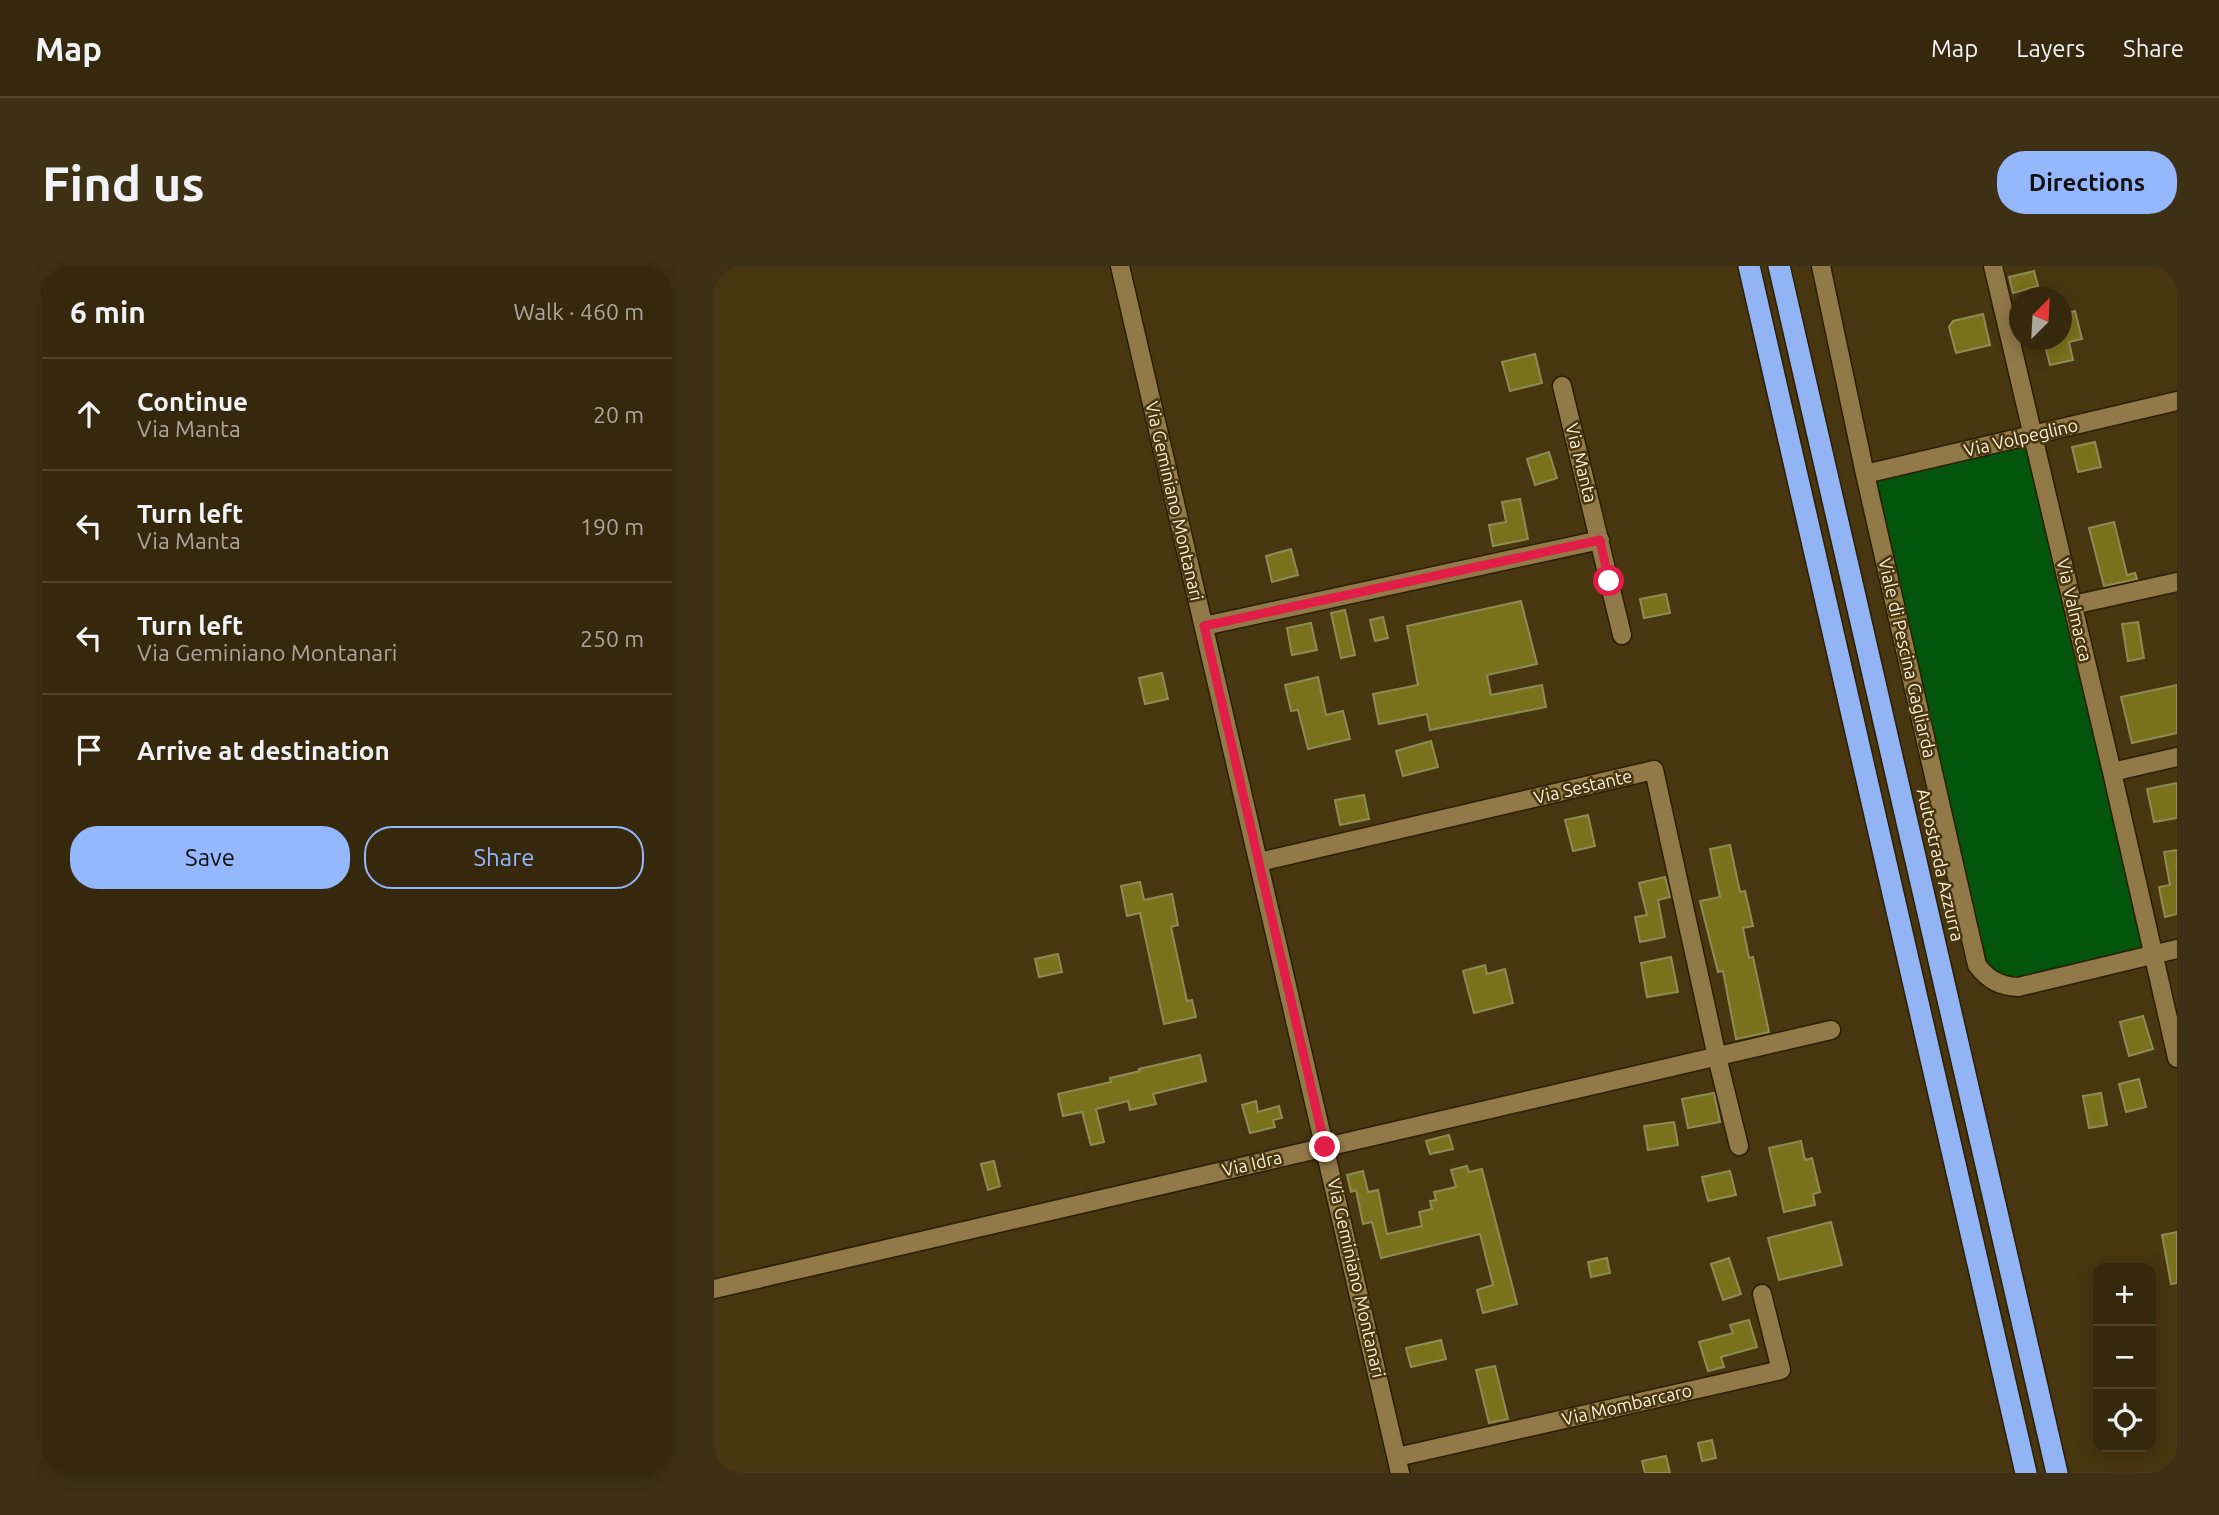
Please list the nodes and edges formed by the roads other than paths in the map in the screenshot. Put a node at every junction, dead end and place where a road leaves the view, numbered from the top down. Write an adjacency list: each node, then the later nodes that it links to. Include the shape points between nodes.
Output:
1 (1120, 266): 13 (street, Via Geminiano Montanari)
2 (1749, 266): 28 (highway)
3 (1779, 266): 29 (highway, Autostrada Azzurra)
4 (1821, 266): 9 (street, Viale di Pescina Gagliarda)
5 (1994, 266): 8 (street, Via Valmacca)
6 (1562, 386): 10 (street, Via Manta)
7 (2177, 401): 8 (street, Via Volpeglino)
8 (2033, 436): 9 (street, Via Volpeglino); 12 (street, Via Valmacca)
9 (1865, 474): 19 (street, Viale di Pescina Gagliarda, via 1977,965 1994,982 2018,987)
10 (1600, 540): 13 (street); 14 (street, Via Manta)
11 (2177, 582): 12 (street)
12 (2073, 605): 16 (street, Via Valmacca)
13 (1204, 626): 17 (street, Via Geminiano Montanari)
14 (1622, 635)
15 (2177, 757): 16 (street)
16 (2112, 772): 19 (street, Via Valmacca)
17 (1259, 862): 21 (street, Via Sestante, via 1654,771); 24 (street, Via Geminiano Montanari)
18 (2177, 950): 19 (street, Viale di Pescina Gagliarda)
19 (2152, 955): 22 (street, Via Valmacca)
20 (1830, 1030): 21 (street, Via Idra)
21 (1717, 1057): 23 (street, Via Sestante); 24 (street, Via Idra)
22 (2177, 1058)
23 (1739, 1146)
24 (1325, 1147): 25 (street, Via Idra); 27 (street, Via Geminiano Montanari)
25 (714, 1289)
26 (1762, 1294): 27 (street, Via Mombarcaro, via 1781,1370)
27 (1398, 1465)
28 (2026, 1473)
29 (2057, 1473)

